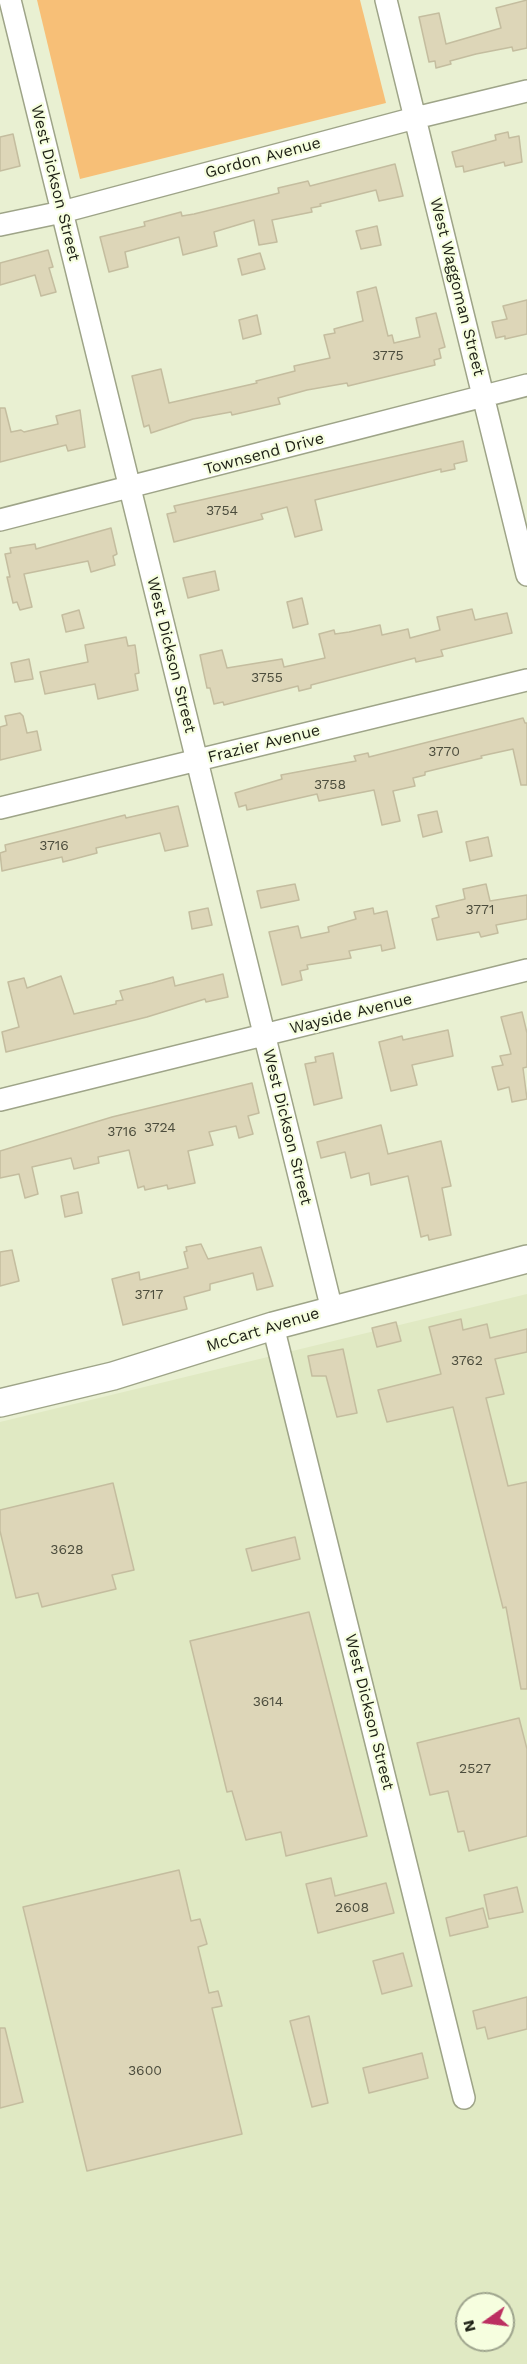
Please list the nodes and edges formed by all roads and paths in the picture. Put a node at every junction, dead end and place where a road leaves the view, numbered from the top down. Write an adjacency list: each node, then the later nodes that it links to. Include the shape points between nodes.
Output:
1 (10, 0): 5 (street, West Dickson Street)
2 (386, 0): 4 (street, West Waggoman Street)
3 (527, 91): 4 (street, Gordon Avenue)
4 (415, 118): 5 (street, Gordon Avenue); 8 (street, West Waggoman Street)
5 (62, 212): 6 (street, Gordon Avenue); 9 (street, West Dickson Street)
6 (0, 225)
7 (527, 385): 8 (street, Townsend Drive)
8 (483, 396): 9 (street, Townsend Drive); 11 (street, West Waggoman Street)
9 (130, 489): 10 (street, Townsend Drive); 13 (street, West Dickson Street)
10 (0, 520)
11 (527, 575)
12 (527, 680): 13 (street, Frazier Avenue)
13 (197, 760): 14 (street, Frazier Avenue); 16 (street, West Dickson Street)
14 (0, 808)
15 (527, 970): 16 (street, Wayside Avenue)
16 (264, 1035): 17 (street, Wayside Avenue); 19 (street, West Dickson Street)
17 (0, 1100)
18 (527, 1258): 19 (main road, McCart Avenue)
19 (332, 1310): 20 (main road, McCart Avenue)
20 (273, 1326): 21 (main road, McCart Avenue, via 113,1376); 22 (street, West Dickson Street)
21 (0, 1403)
22 (464, 2098)

